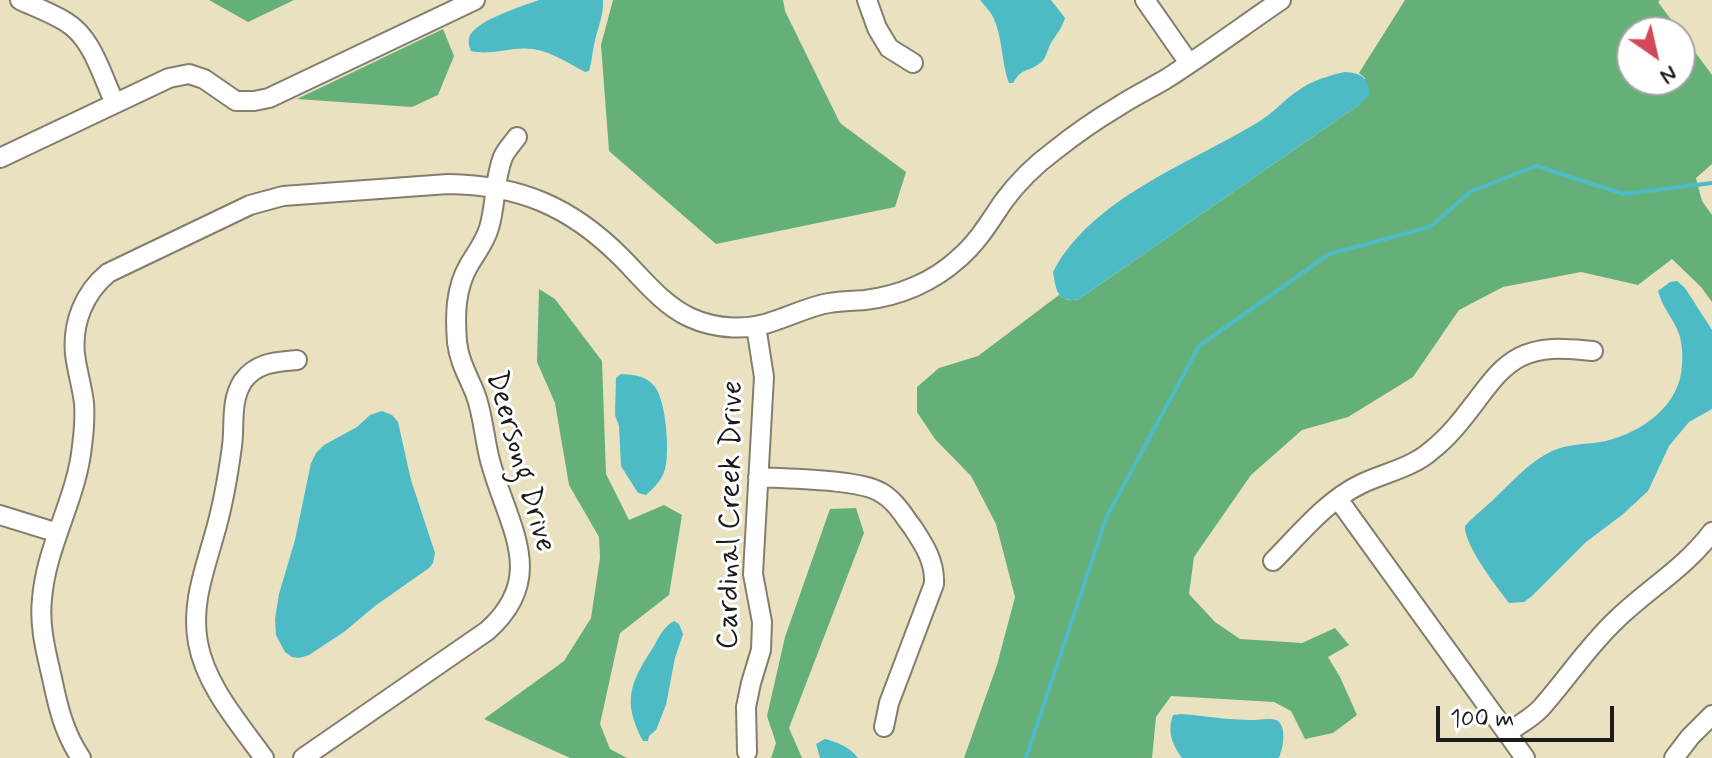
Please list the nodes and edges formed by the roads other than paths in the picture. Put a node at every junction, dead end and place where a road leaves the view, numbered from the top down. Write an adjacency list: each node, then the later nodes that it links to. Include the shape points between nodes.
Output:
1 (20, 0): 8 (street, via 77,30)
2 (475, 0): 8 (street, via 269,98 236,101 189,74)
3 (867, 0): 6 (street, via 889,48)
4 (1145, 0): 7 (street)
5 (1281, 0): 7 (street)
6 (913, 63)
7 (1189, 63): 12 (street, via 1034,167 976,242 934,277 888,296 828,303)
8 (115, 103): 10 (street)
9 (517, 137): 11 (street, Deersong Drive, via 503,155)
10 (0, 158)
11 (496, 189): 12 (street, via 563,211 593,231 689,317 712,325); 19 (street, via 448,184 267,199 96,283 76,299 75,352 85,426); 27 (street, Deersong Drive, via 489,229 460,284 457,345 483,416 489,457 518,545 518,587 487,631)
12 (756, 326): 15 (street, Cardinal Creek Drive, via 764,377)
13 (1593, 351): 16 (street, via 1558,348 1521,357 1503,368 1431,452)
14 (297, 360): 26 (street, via 269,362 255,370 236,395 226,490 201,578 195,622 204,667)
15 (758, 477): 22 (street, via 863,485 880,492 895,503 930,555 934,584); 24 (street, Cardinal Creek Drive, via 753,574 761,650 746,707)
16 (1338, 499): 20 (street); 23 (street)
17 (0, 515): 19 (street)
18 (1712, 532): 23 (street, via 1677,570 1618,617 1539,710)
19 (58, 533): 25 (street, via 41,616 61,718)
20 (1273, 561)
21 (1712, 715): 29 (street)
22 (884, 727)
23 (1507, 733): 28 (street)
24 (747, 752)
25 (81, 758)
26 (264, 758)
27 (303, 758)
28 (1525, 758)
29 (1674, 758)

